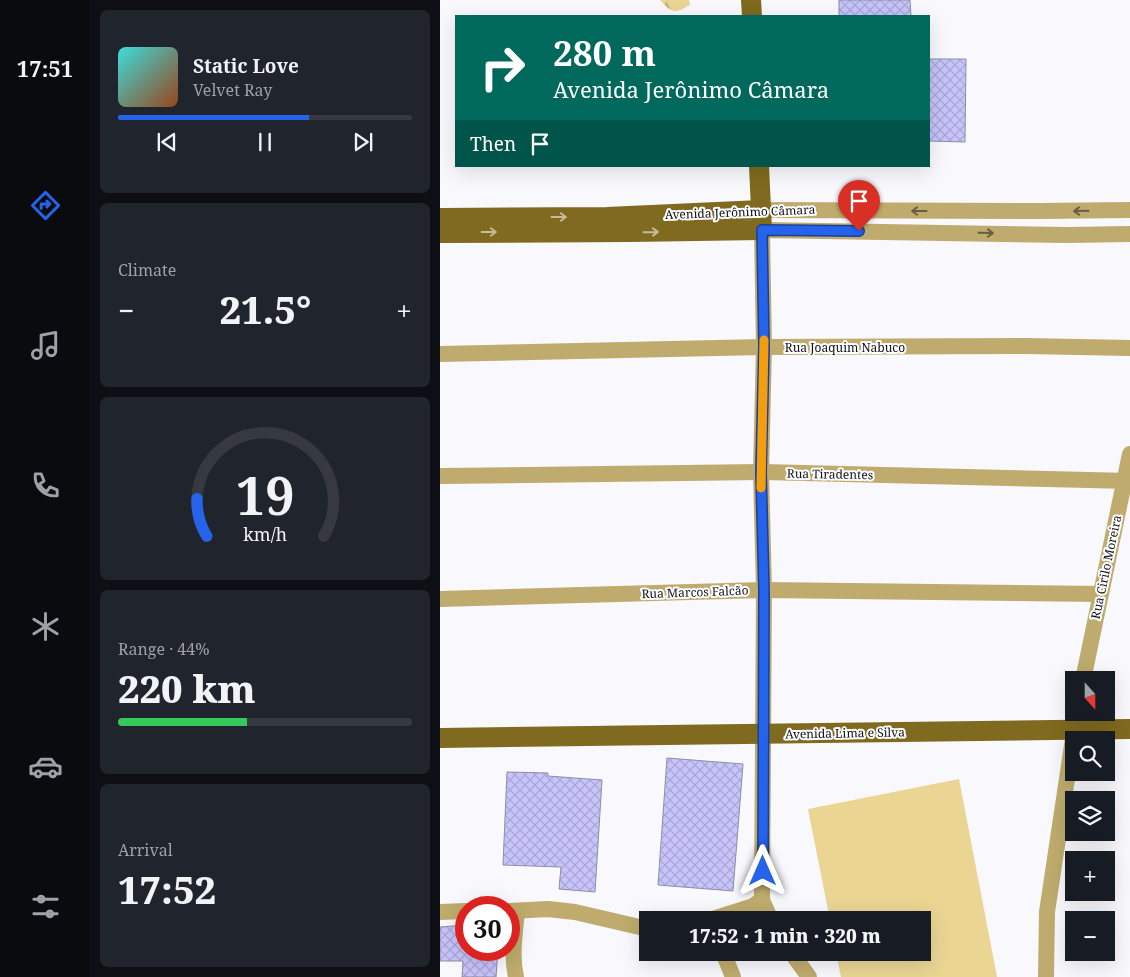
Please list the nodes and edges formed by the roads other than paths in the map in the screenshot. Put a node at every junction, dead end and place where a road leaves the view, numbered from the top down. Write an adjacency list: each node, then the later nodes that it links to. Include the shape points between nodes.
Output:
1 (751, 0): 2 (main road)
2 (752, 15)
3 (759, 167): 4 (main road)
4 (761, 210): 5 (street, Avenida Jerônimo Câmara, one-way to 4); 6 (main road, Avenida Jerônimo Câmara, one-way to 4, via 607,217); 7 (main road)
5 (1130, 210)
6 (440, 218)
7 (762, 230): 8 (main road, Avenida Jerônimo Câmara, one-way to 7); 9 (street, Avenida Jerônimo Câmara, one-way to 9); 10 (street)
8 (440, 233)
9 (1130, 234)
10 (764, 347): 11 (street, Rua Joaquim Nabuco); 12 (street, Rua Joaquim Nabuco); 14 (street)
11 (1130, 348)
12 (440, 354)
13 (1130, 454): 16 (street, Rua Cirilo Moreira)
14 (761, 472): 15 (street, Rua Tiradentes); 16 (street, Rua Tiradentes); 17 (street)
15 (440, 476)
16 (1128, 480): 18 (street, Rua Cirilo Moreira)
17 (764, 590): 18 (street, Rua Marcos Falcão); 19 (street, Rua Marcos Falcão); 23 (street)
18 (1100, 594): 20 (street, Rua Cirilo Moreira)
19 (440, 599)
20 (1085, 671)
21 (1075, 721): 22 (main road, Avenida Lima e Silva); 23 (main road, Avenida Lima e Silva); 38 (street, via 1047,912)
22 (1130, 729)
23 (762, 734): 24 (main road, Avenida Lima e Silva); 25 (street)
24 (440, 738)
25 (762, 900): 28 (street); 29 (street)
26 (455, 911): 30 (street)
27 (520, 911): 31 (street, via 576,912)
28 (738, 911)
29 (767, 911)
30 (440, 912)
31 (639, 927)
32 (513, 961): 35 (street)
33 (727, 961): 36 (street)
34 (797, 961): 37 (street)
35 (516, 977)
36 (733, 977)
37 (809, 977)
38 (1046, 977)

